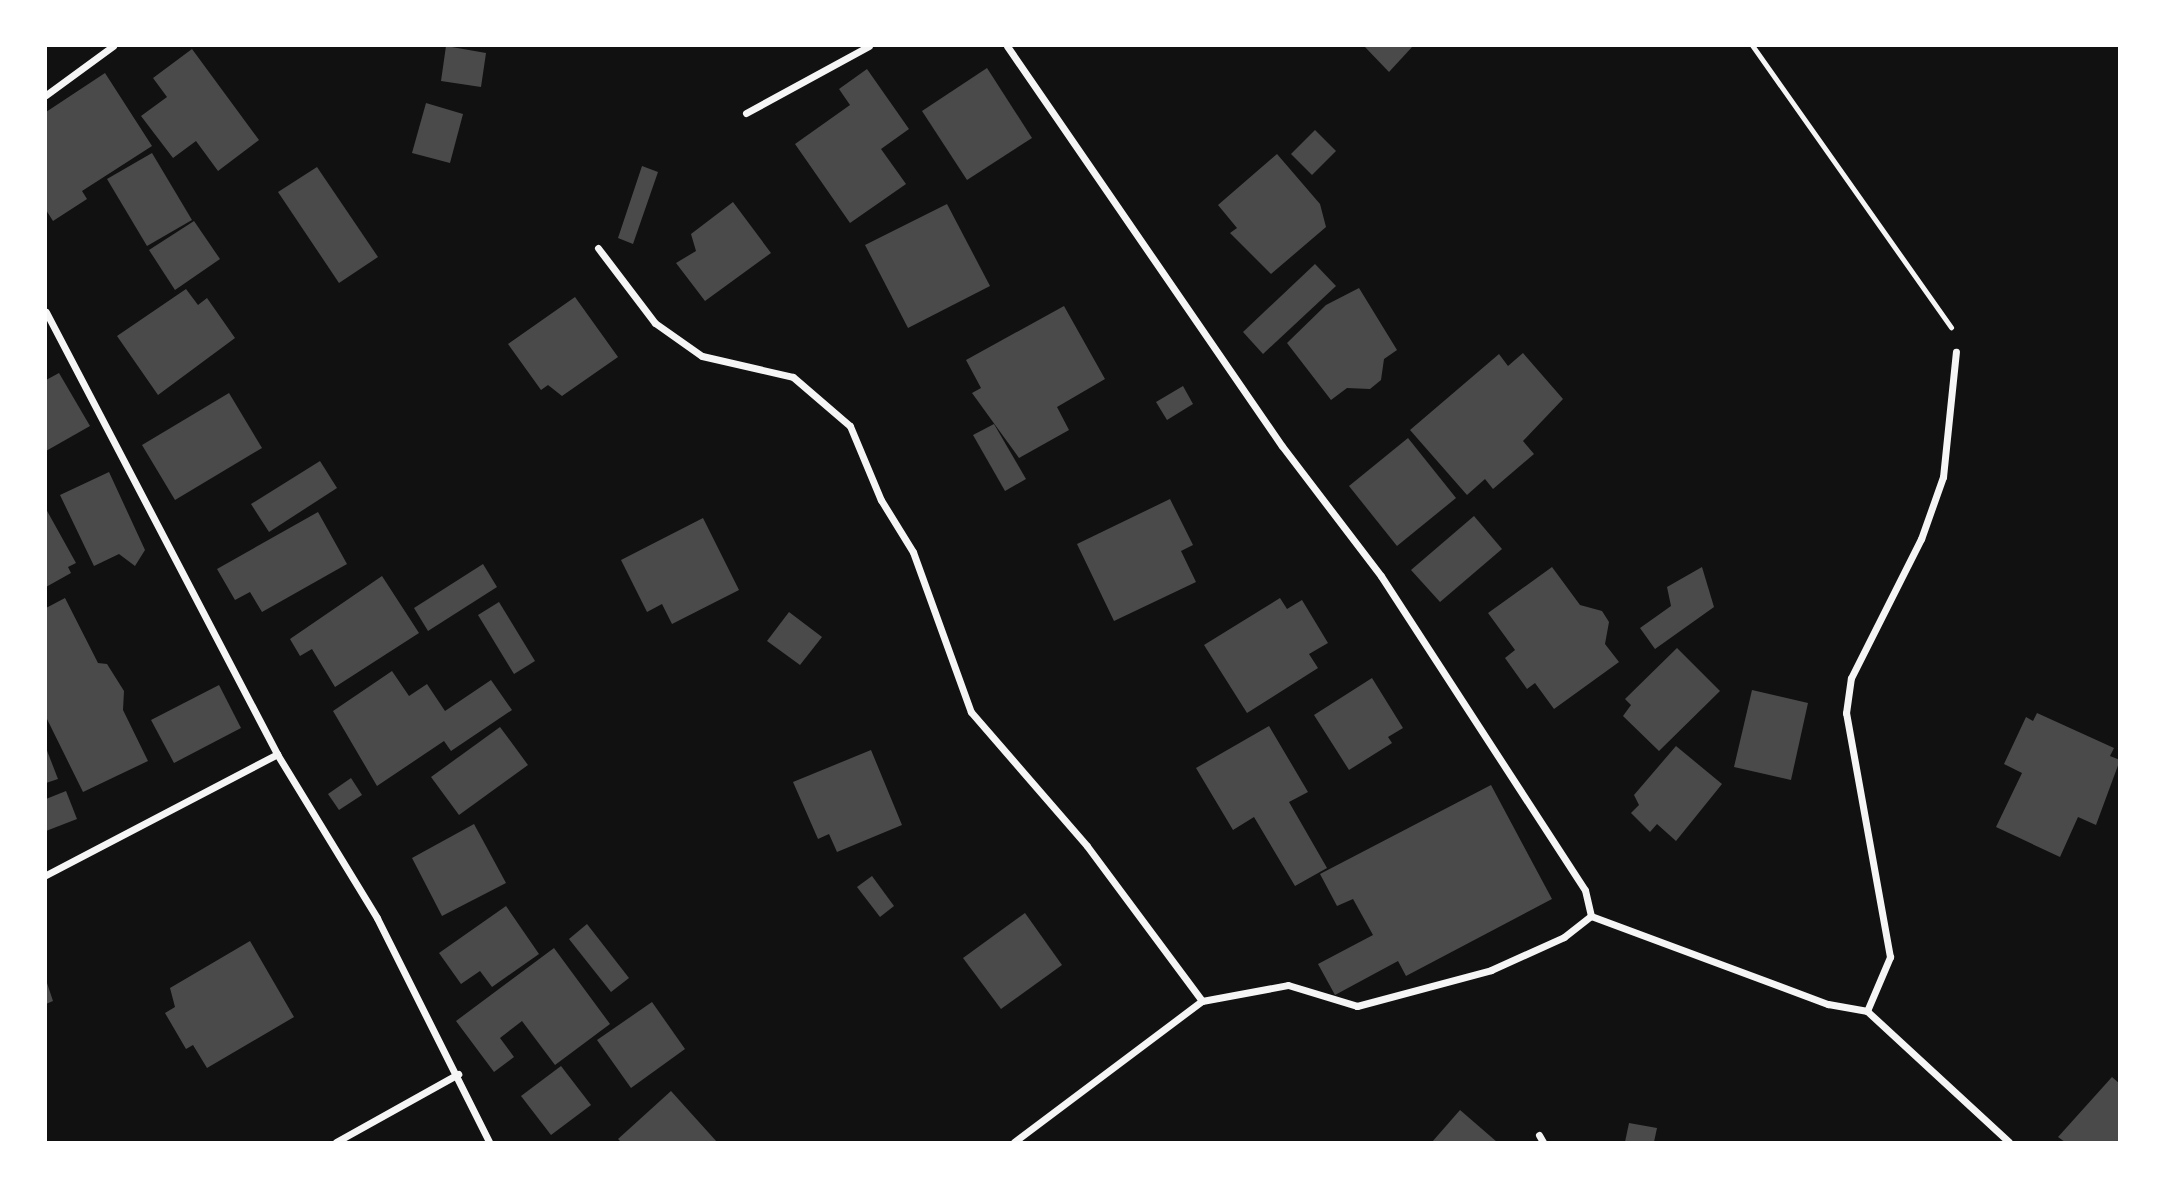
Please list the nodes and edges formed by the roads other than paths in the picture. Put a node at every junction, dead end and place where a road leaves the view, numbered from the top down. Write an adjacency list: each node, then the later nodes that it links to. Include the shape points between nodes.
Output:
1 (113, 46): 4 (street)
2 (869, 46): 5 (street)
3 (1007, 46): 11 (street, via 1282,446 1381,576 1585,890)
4 (46, 95)
5 (746, 113)
6 (598, 248): 12 (street, via 655,323 702,356 793,377 850,426 881,500 913,552 971,712 1087,846)
7 (46, 313): 9 (street)
8 (1956, 352): 13 (street, via 1943,477 1921,539 1851,678 1846,713 1890,957)
9 (277, 754): 10 (street); 14 (street, via 377,918)
10 (46, 875)
11 (1591, 916): 12 (street, via 1564,937 1491,970 1357,1006 1289,985); 13 (street, via 1828,1004)
12 (1202, 1001): 17 (street)
13 (1867, 1011): 18 (street)
14 (458, 1074): 15 (street); 16 (street)
15 (336, 1143)
16 (489, 1143)
17 (1014, 1143)
18 (2009, 1143)

